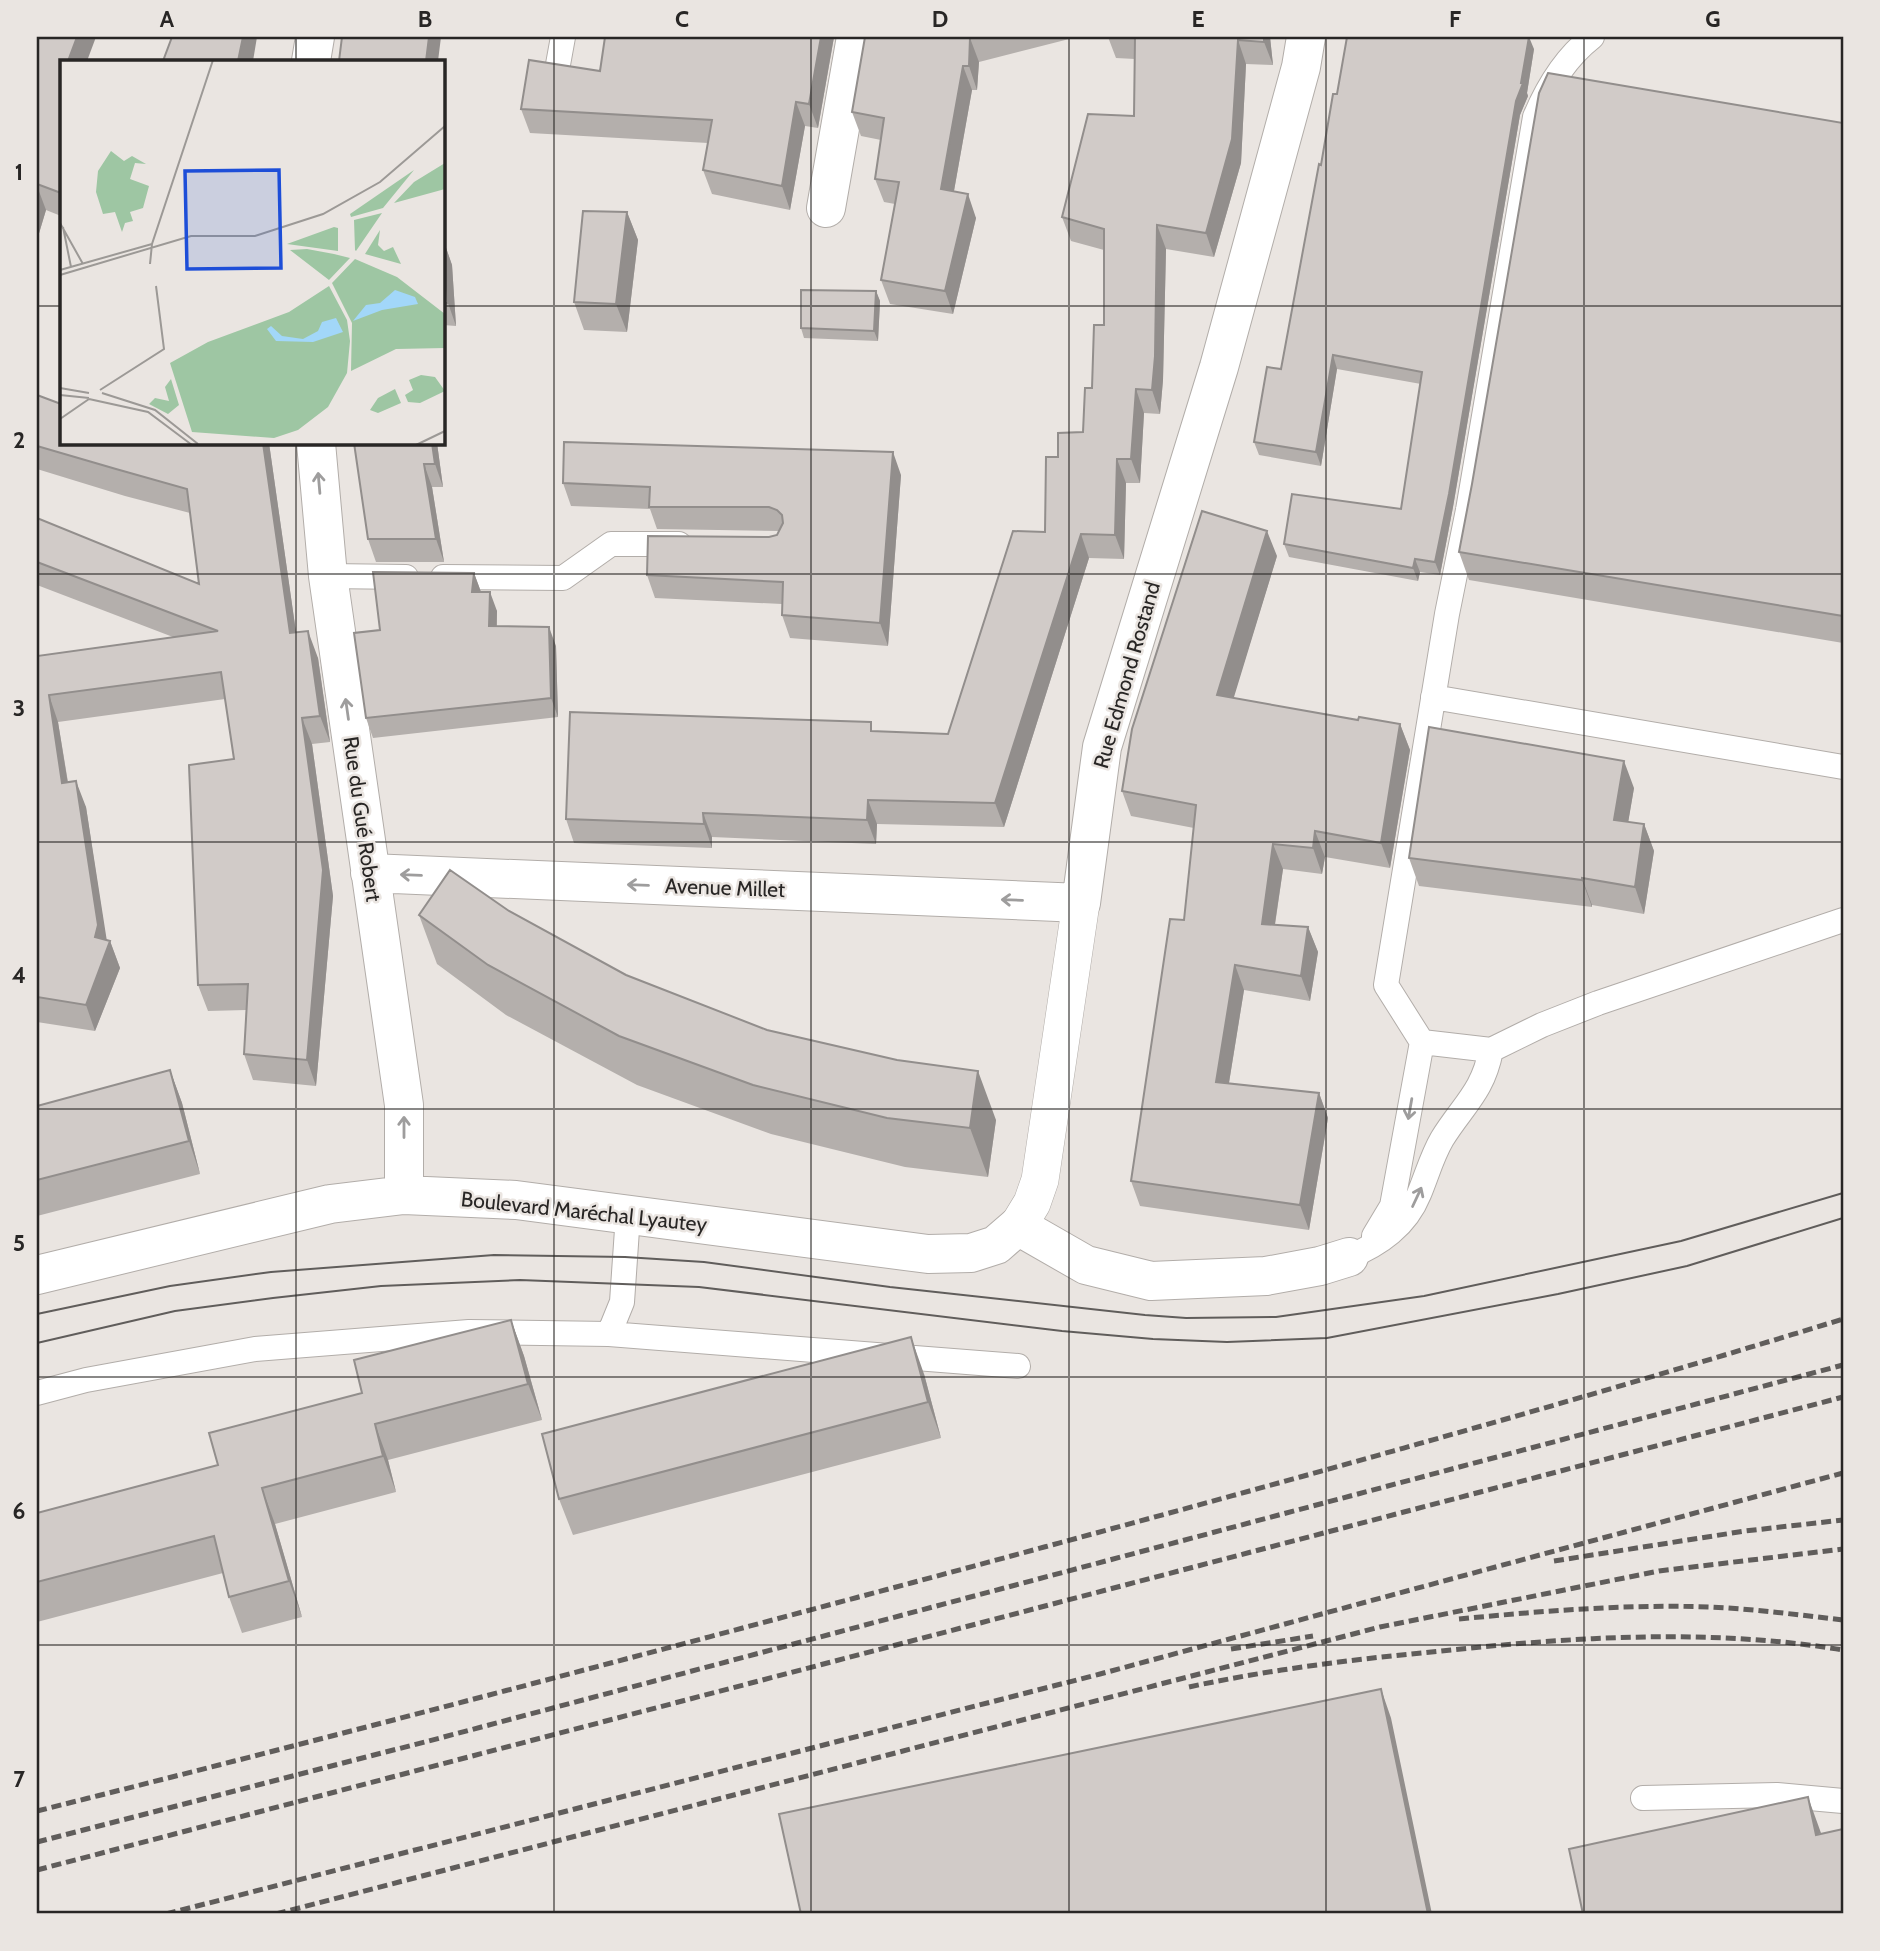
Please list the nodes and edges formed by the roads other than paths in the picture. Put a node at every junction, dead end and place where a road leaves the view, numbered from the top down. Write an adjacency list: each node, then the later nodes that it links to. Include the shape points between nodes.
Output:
1 (315, 37): 6 (street)
2 (563, 37): 7 (lane)
3 (856, 37): 8 (street)
4 (1306, 37): 15 (street, Rue Edmond Rostand, via 1219,367 1102,747)
5 (1592, 37): 12 (lane, via 1552,81 1535,117)
6 (311, 60)
7 (557, 70)
8 (826, 208)
9 (316, 444): 11 (street, Rue du Gué Robert, one-way to 9)
10 (708, 544): 11 (lane, via 611,544 563,578)
11 (328, 576): 14 (street, Rue du Gué Robert, one-way to 11)
12 (1433, 697): 13 (lane); 17 (lane, via 1386,985)
13 (1843, 767)
14 (370, 873): 15 (street, Avenue Millet, one-way to 14); 19 (street, Rue du Gué Robert, one-way to 14, via 404,1105)
15 (1080, 903): 21 (street, Rue Edmond Rostand, via 1040,1180)
16 (1843, 920): 18 (lane, via 1598,1003)
17 (1422, 1042): 18 (lane); 23 (lane, one-way to 23, via 1392,1206 1377,1234)
18 (1491, 1051): 23 (lane, one-way to 18, via 1384,1240 1408,1214 1436,1151 1484,1079)
19 (404, 1195): 20 (street, Boulevard Maréchal Lyautey, via 516,1200); 24 (street, Boulevard Maréchal Lyautey, via 330,1204)
20 (628, 1215): 22 (street, Boulevard Maréchal Lyautey); 25 (lane, via 622,1302)
21 (1018, 1226): 22 (street, Rue Edmond Rostand, via 996,1245 971,1253); 23 (street, via 1086,1265 1150,1281 1266,1276)
22 (928, 1255)
23 (1349, 1257)
24 (37, 1275)
25 (609, 1334): 26 (lane); 27 (lane, via 469,1332 256,1349)
26 (1018, 1366)
27 (37, 1393)
28 (1643, 1798): 29 (lane, via 1777,1795)
29 (1843, 1801)

